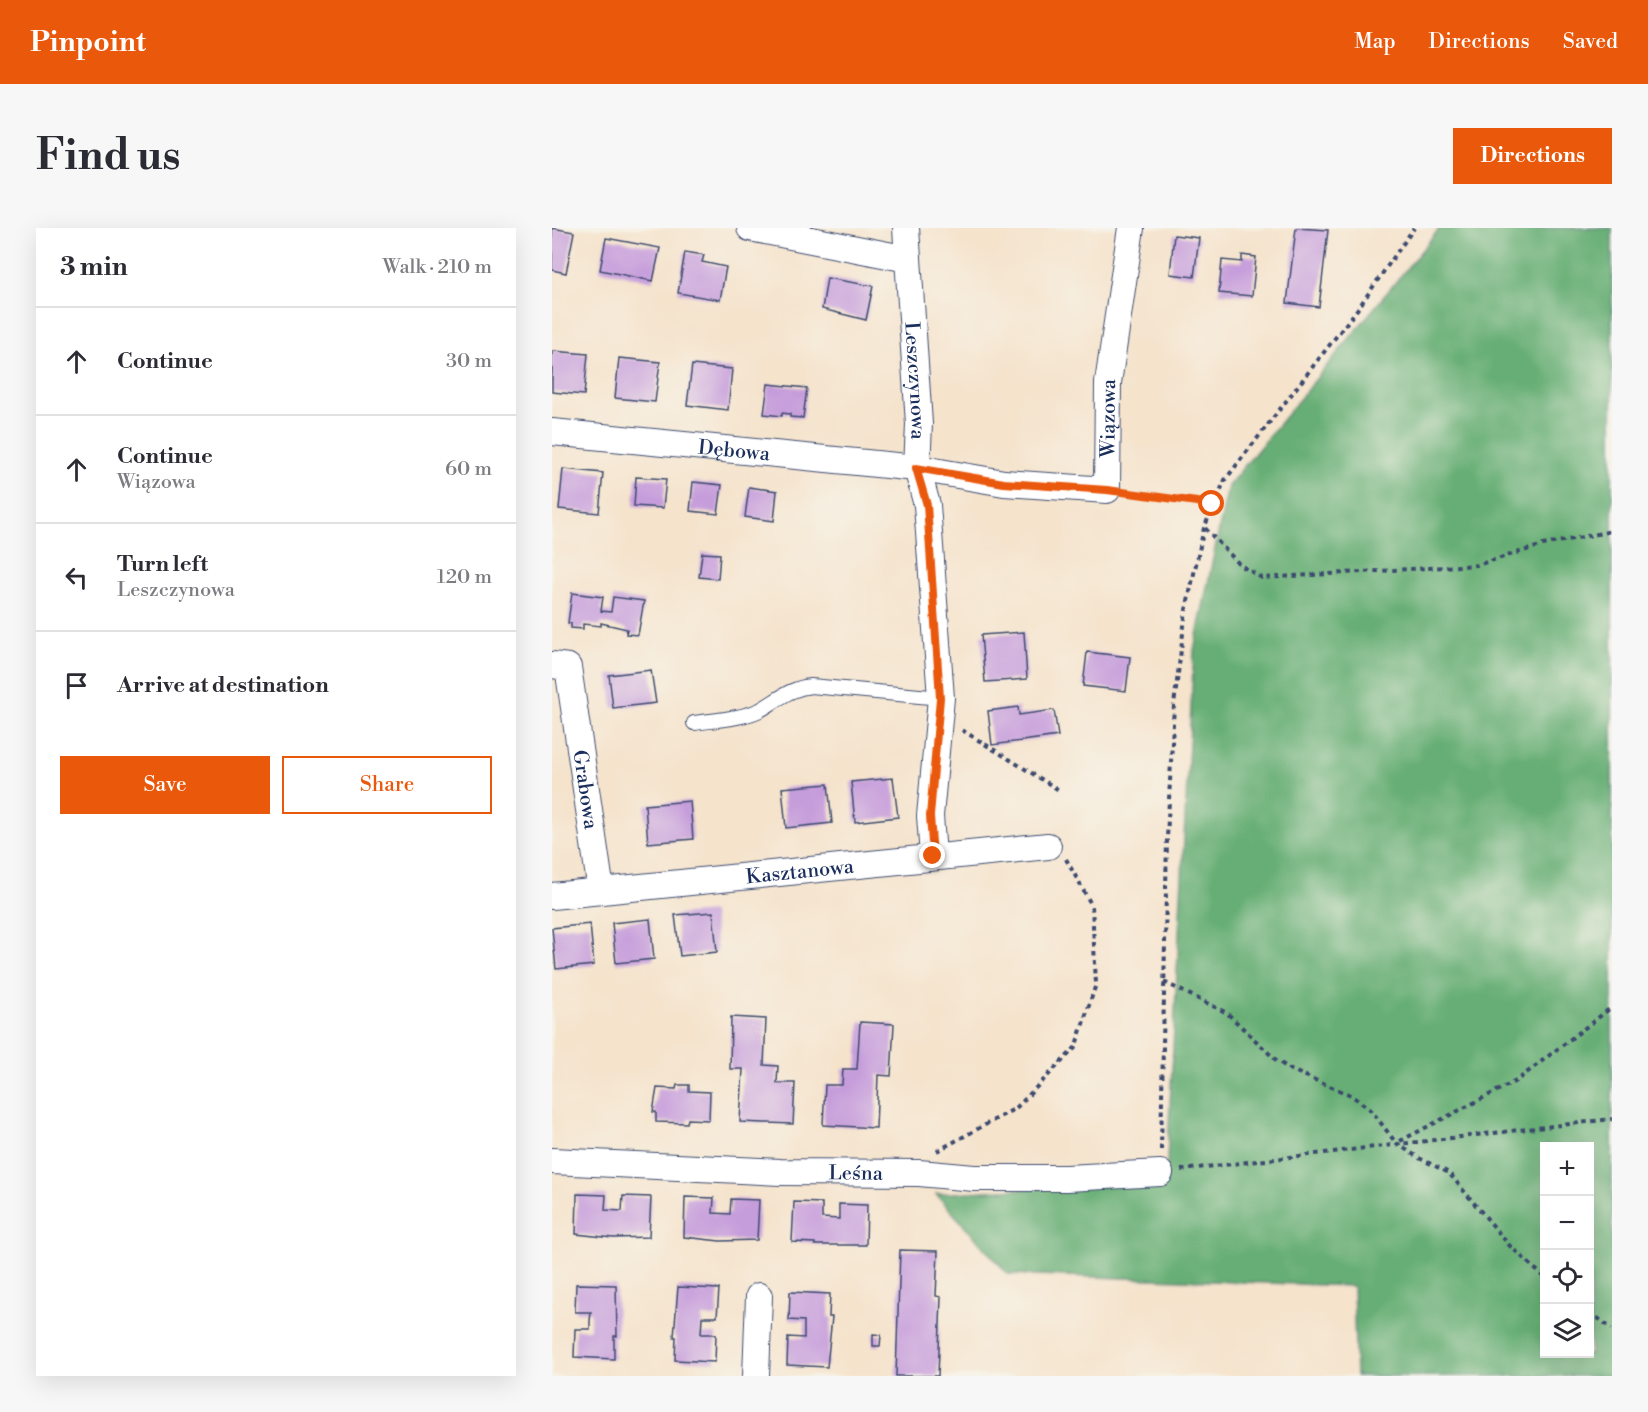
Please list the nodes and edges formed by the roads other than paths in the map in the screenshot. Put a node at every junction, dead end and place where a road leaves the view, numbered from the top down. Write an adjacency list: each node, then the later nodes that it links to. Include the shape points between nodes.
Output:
1 (750, 228): 4 (street)
2 (906, 228): 4 (street, Leszczynowa)
3 (1131, 228): 6 (street, Wiązowa, via 1108,383 1107,490 1004,483)
4 (909, 259): 6 (street, Leszczynowa, via 919,424)
5 (552, 432): 6 (street, Dębowa)
6 (916, 468): 8 (street, Leszczynowa, via 927,505)
7 (552, 665): 12 (street, Grabowa, via 568,667)
8 (940, 710): 9 (lane, via 811,686 795,688 758,710); 11 (street, Leszczynowa, via 930,816)
9 (694, 723)
10 (1048, 846): 11 (street, Kasztanowa)
11 (933, 856): 12 (street, Kasztanowa)
12 (602, 891): 13 (street, Kasztanowa)
13 (552, 896)
14 (552, 1161): 15 (street, Leśna, via 974,1178)
15 (1160, 1173)
16 (759, 1296): 17 (street)
17 (756, 1376)

